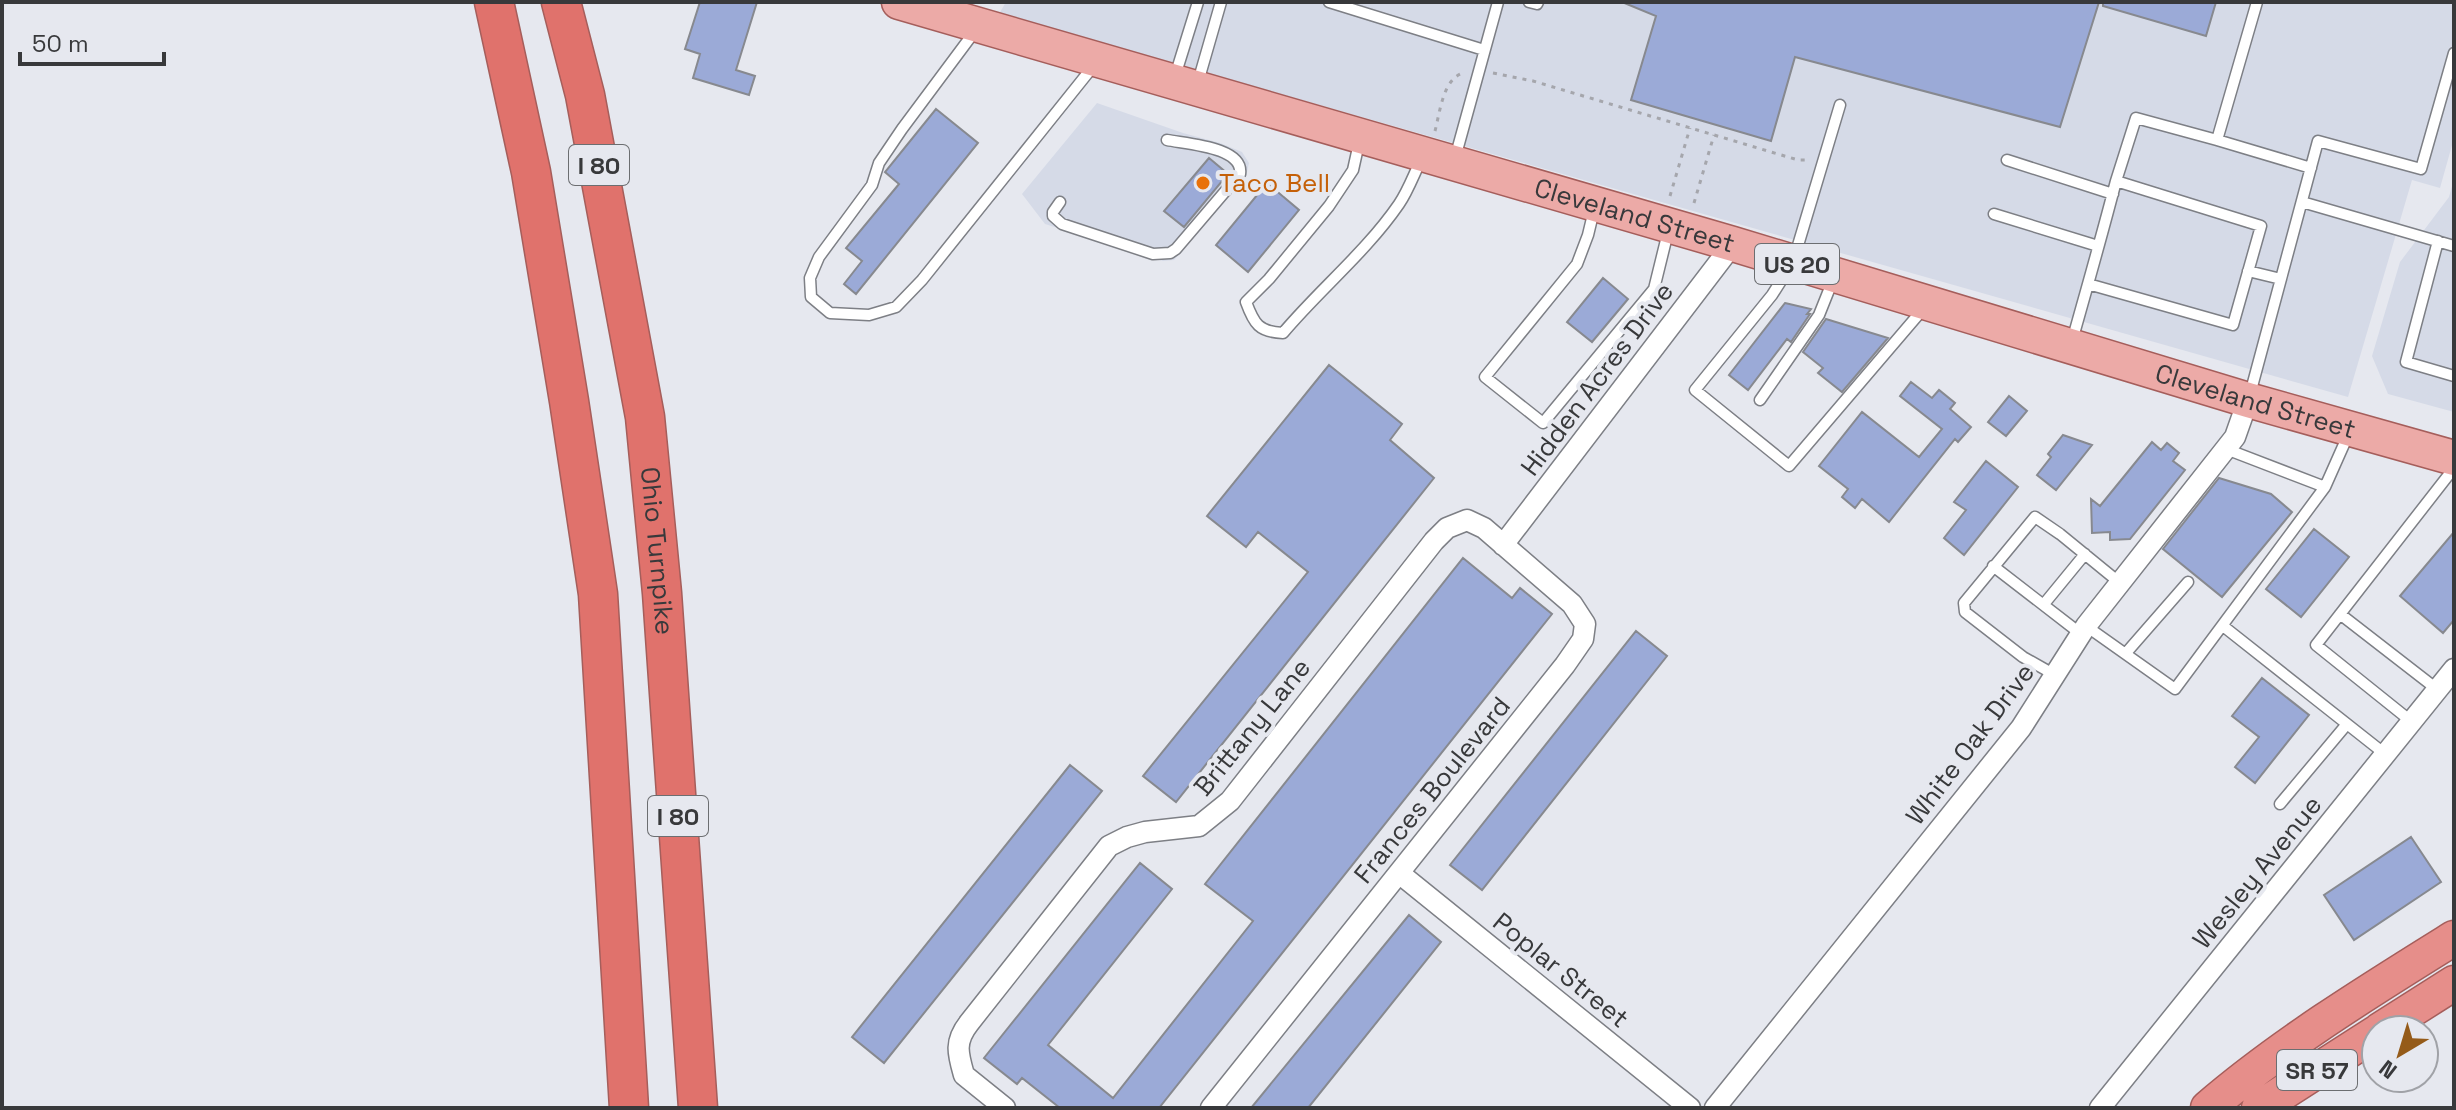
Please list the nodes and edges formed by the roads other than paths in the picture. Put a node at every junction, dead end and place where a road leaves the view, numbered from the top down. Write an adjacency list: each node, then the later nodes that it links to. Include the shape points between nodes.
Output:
1 (494, 2): 71 (highway, I 80, via 531,172 598,594)
2 (561, 2): 72 (highway, Ohio Turnpike / I 80, via 585,95 645,417)
3 (1198, 2): 14 (lane)
4 (1221, 2): 14 (lane)
5 (1329, 2): 11 (lane)
6 (1498, 2): 11 (lane)
7 (1529, 2): 8 (lane)
8 (1538, 2)
9 (2257, 2): 18 (lane)
10 (934, 11): 13 (main road, Cleveland Street / US 20); 13 (lane, via 902,129 810,278 811,297 830,313 869,315 896,307)
11 (1484, 50): 19 (lane)
12 (2454, 53): 21 (lane, via 2421,169 2318,141)
13 (1098, 60): 14 (main road, Cleveland Street / US 20)
14 (1185, 85): 16 (main road, Cleveland Street / US 20)
15 (1840, 105): 33 (lane)
16 (1361, 136): 19 (main road, Cleveland Street / US 20); 19 (lane, via 1353,170 1246,302 1253,322 1270,333 1283,333 1337,277 1401,203)
17 (1167, 140): 24 (lane, via 1224,151 1240,164 1240,174 1170,253 1153,254 1062,224 1053,216)
18 (2217, 140): 21 (lane); 22 (lane, via 2136,118)
19 (1437, 149): 26 (main road, Cleveland Street / US 20)
20 (2007, 160): 23 (lane)
21 (2311, 168): 25 (lane)
22 (2116, 181): 23 (lane); 34 (lane, via 2261,226)
23 (2113, 194): 31 (lane)
24 (1060, 202)
25 (2302, 202): 29 (lane); 36 (lane)
26 (1596, 205): 27 (main road, Cleveland Street / US 20); 27 (lane, via 1577,264 1485,377 1543,423 1654,289)
27 (1670, 211): 30 (main road, Cleveland Street / US 20)
28 (1994, 214): 31 (lane)
29 (2438, 241): 32 (lane); 40 (lane, via 2406,362)
30 (1733, 244): 33 (main road, Cleveland Street / US 20); 49 (street, Hidden Acres Drive)
31 (2098, 246): 37 (lane)
32 (2454, 246)
33 (1793, 262): 35 (main road, Cleveland Street / US 20); 38 (lane, via 1695,390 1789,466)
34 (2248, 271): 36 (lane); 37 (lane, via 2233,325)
35 (1835, 275): 38 (main road, Cleveland Street / US 20); 41 (lane, via 1819,315)
36 (2281, 279): 42 (lane)
37 (2088, 284): 39 (lane)
38 (1928, 303): 39 (main road, Cleveland Street / US 20)
39 (2071, 346): 42 (main road, Cleveland Street / US 20)
40 (2454, 376)
41 (1760, 400)
42 (2248, 400): 43 (main road, Cleveland Street / US 20); 44 (street, White Oak Drive)
43 (2350, 429): 45 (main road, Cleveland Street / US 20); 47 (lane)
44 (2226, 449): 47 (lane); 53 (street, White Oak Drive)
45 (2454, 458)
46 (2454, 468): 55 (lane)
47 (2325, 487): 56 (lane)
48 (1467, 520): 49 (street, Frances Boulevard); 73 (street, Brittany Lane, via 1434,541 1230,801 1199,826 1145,832 1109,846 960,1034 964,1075)
49 (1503, 545): 66 (street, Frances Boulevard, via 1572,604 1585,624 1583,639)
50 (2085, 554): 51 (lane, via 2035,517); 53 (lane); 54 (lane)
51 (1993, 566): 54 (lane); 60 (lane, via 1964,603 1965,612)
52 (2188, 582): 58 (lane)
53 (2120, 583): 57 (street, White Oak Drive)
54 (2044, 604): 57 (lane)
55 (2340, 614): 61 (lane); 62 (lane, via 2316,645)
56 (2223, 626): 58 (lane, via 2175,689); 63 (lane)
57 (2083, 630): 58 (lane); 60 (street, White Oak Drive)
58 (2126, 653)
59 (2454, 669): 61 (street, Wesley Avenue)
60 (2055, 675): 76 (street, White Oak Drive, via 2021,728)
61 (2438, 690): 62 (street, Wesley Avenue)
62 (2412, 722): 64 (street, Wesley Avenue)
63 (2347, 724): 64 (lane); 65 (lane)
64 (2385, 754): 77 (street, Wesley Avenue)
65 (2280, 804)
66 (1399, 873): 74 (street, Frances Boulevard); 75 (street, Poplar Street)
67 (2454, 938): 78 (highway, SR 57, via 2264,1064)
68 (2454, 983): 69 (highway, SR 57)
69 (2405, 1014)
70 (2360, 1043): 79 (highway, SR 57)
71 (629, 1108)
72 (698, 1108)
73 (1005, 1108)
74 (1211, 1108)
75 (1690, 1108)
76 (1715, 1108)
77 (2100, 1108)
78 (2208, 1108)
79 (2259, 1108)

